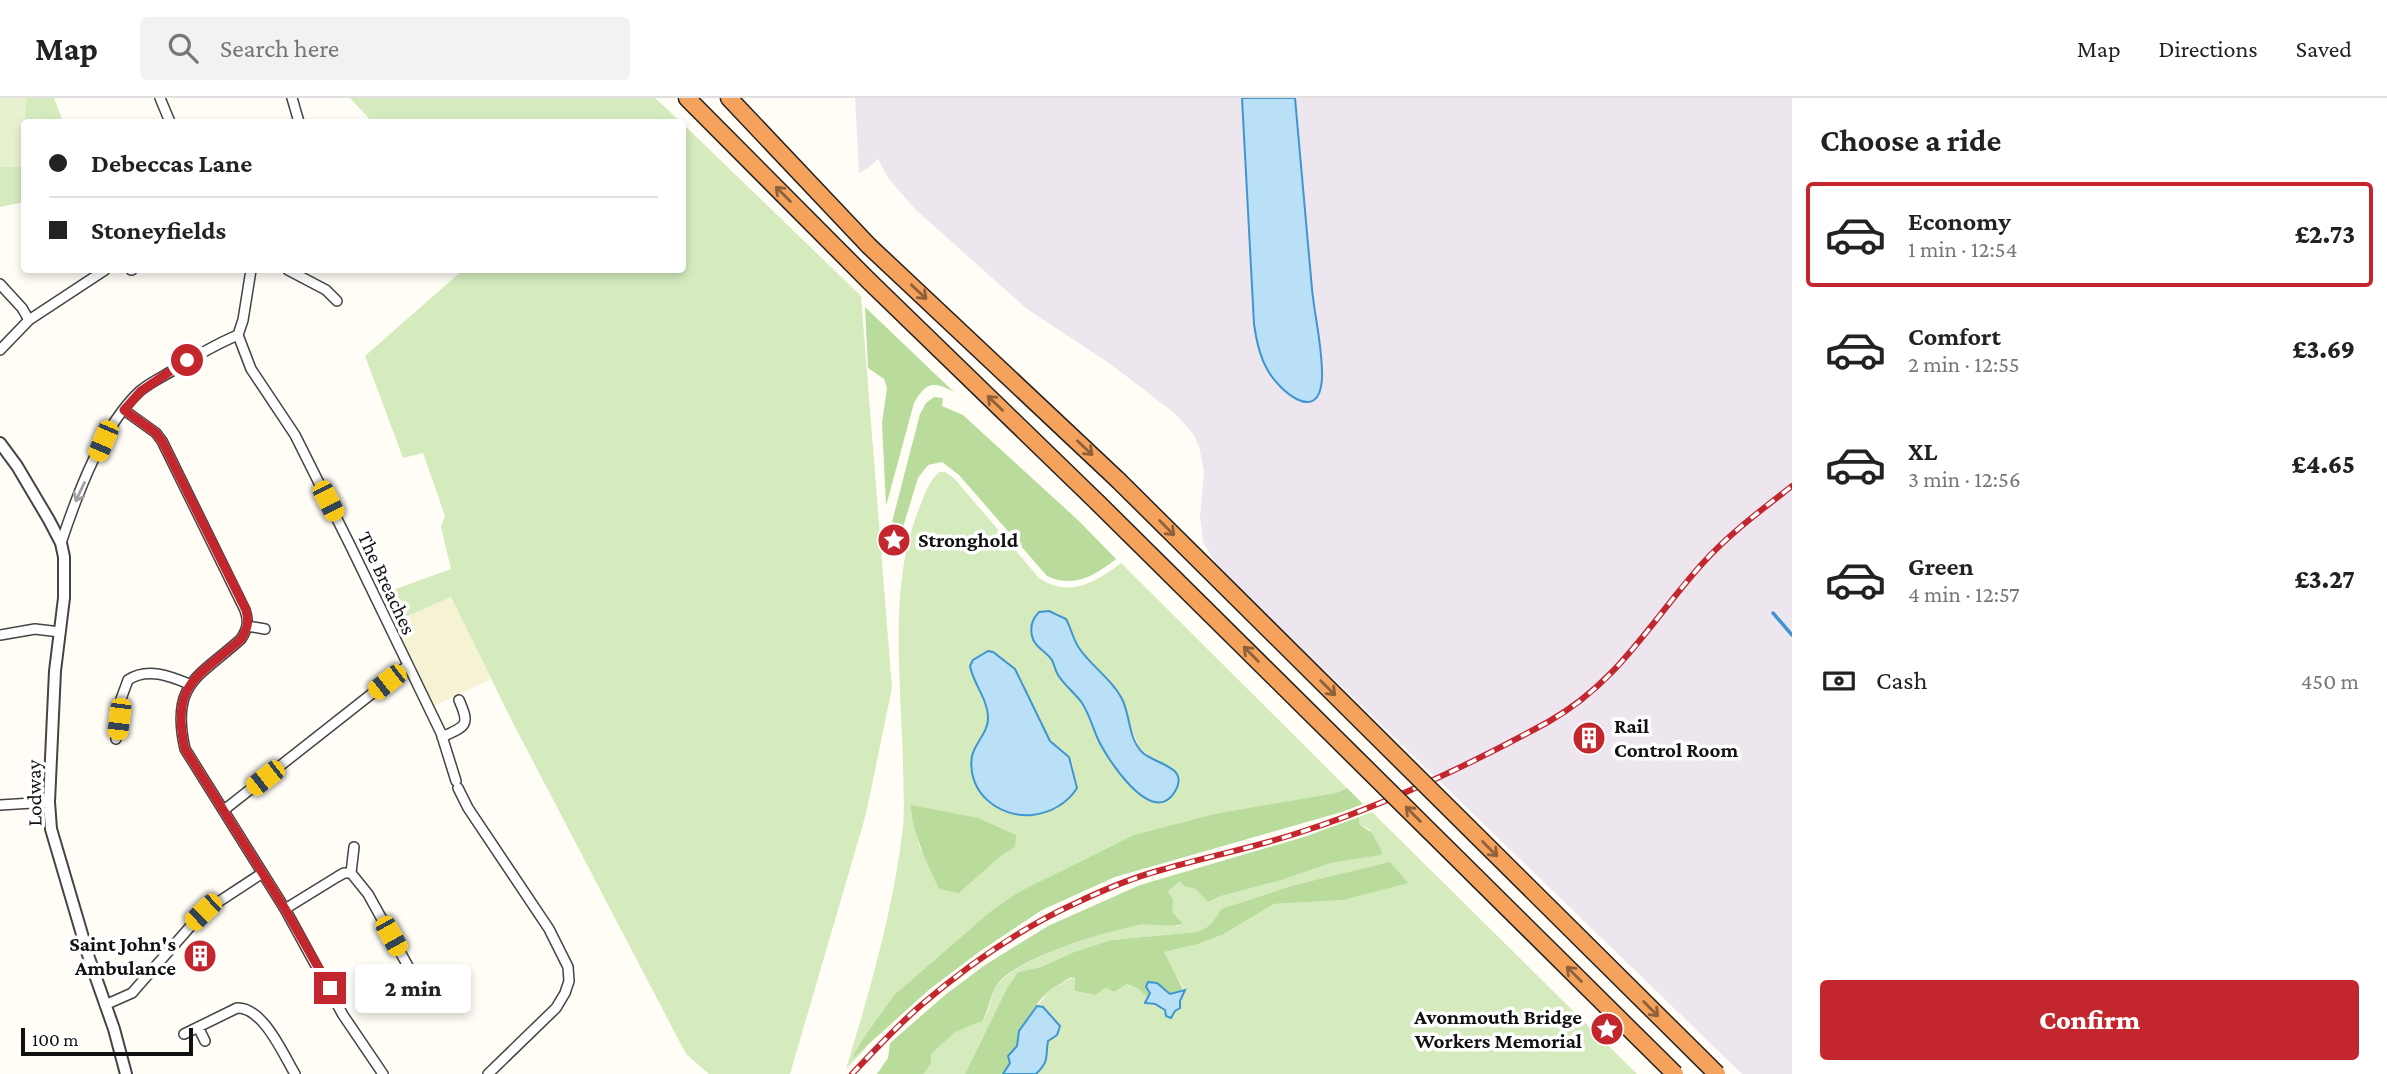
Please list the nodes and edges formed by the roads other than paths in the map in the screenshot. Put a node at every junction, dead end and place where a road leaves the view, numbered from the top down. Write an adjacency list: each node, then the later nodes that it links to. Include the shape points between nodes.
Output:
1 (160, 98): 5 (street)
2 (292, 98): 6 (street)
3 (687, 98): 43 (highway, one-way to 3, bridge)
4 (729, 98): 44 (highway, one-way to 44, bridge, via 869,246 1118,480)
5 (169, 119)
6 (298, 119)
7 (100, 273): 12 (street)
8 (251, 273): 13 (street)
9 (294, 273): 11 (street)
10 (0, 284): 12 (street)
11 (337, 301)
12 (29, 320): 14 (street)
13 (238, 335): 15 (street, via 187,360 141,391); 22 (street, The Breaches, via 251,369 295,435)
14 (0, 349)
15 (124, 410): 17 (street, one-way to 17, via 103,441); 18 (street, via 162,441 246,610)
16 (0, 443): 17 (street)
17 (61, 543): 20 (street, Lodway, via 65,575)
18 (247, 626): 19 (street); 23 (street, via 241,639)
19 (265, 629)
20 (60, 632): 21 (street, via 35,629); 27 (street, Lodway)
21 (0, 635)
22 (407, 666): 25 (street, The Breaches); 29 (street)
23 (189, 684): 26 (street, via 144,673 128,680); 29 (street, via 181,719 185,749)
24 (459, 700): 25 (street, via 465,723)
25 (442, 737): 42 (street, The Breaches, via 468,808 549,929 568,967 569,981 556,1008)
26 (116, 739)
27 (49, 802): 28 (street); 35 (street, Lodway, via 51,829)
28 (0, 805)
29 (224, 810): 32 (street)
30 (354, 847): 31 (street)
31 (351, 873): 33 (street); 34 (street, via 368,894)
32 (261, 874): 33 (street); 35 (street, via 203,912 132,993)
33 (285, 909): 41 (street, via 343,1015)
34 (414, 977)
35 (105, 1005): 39 (street, Lodway)
36 (198, 1027): 37 (street); 38 (street); 40 (street, via 237,1008 251,1011 267,1027)
37 (184, 1034)
38 (205, 1041)
39 (126, 1074)
40 (295, 1074)
41 (383, 1074)
42 (488, 1074)
43 (1675, 1074)
44 (1717, 1074)

